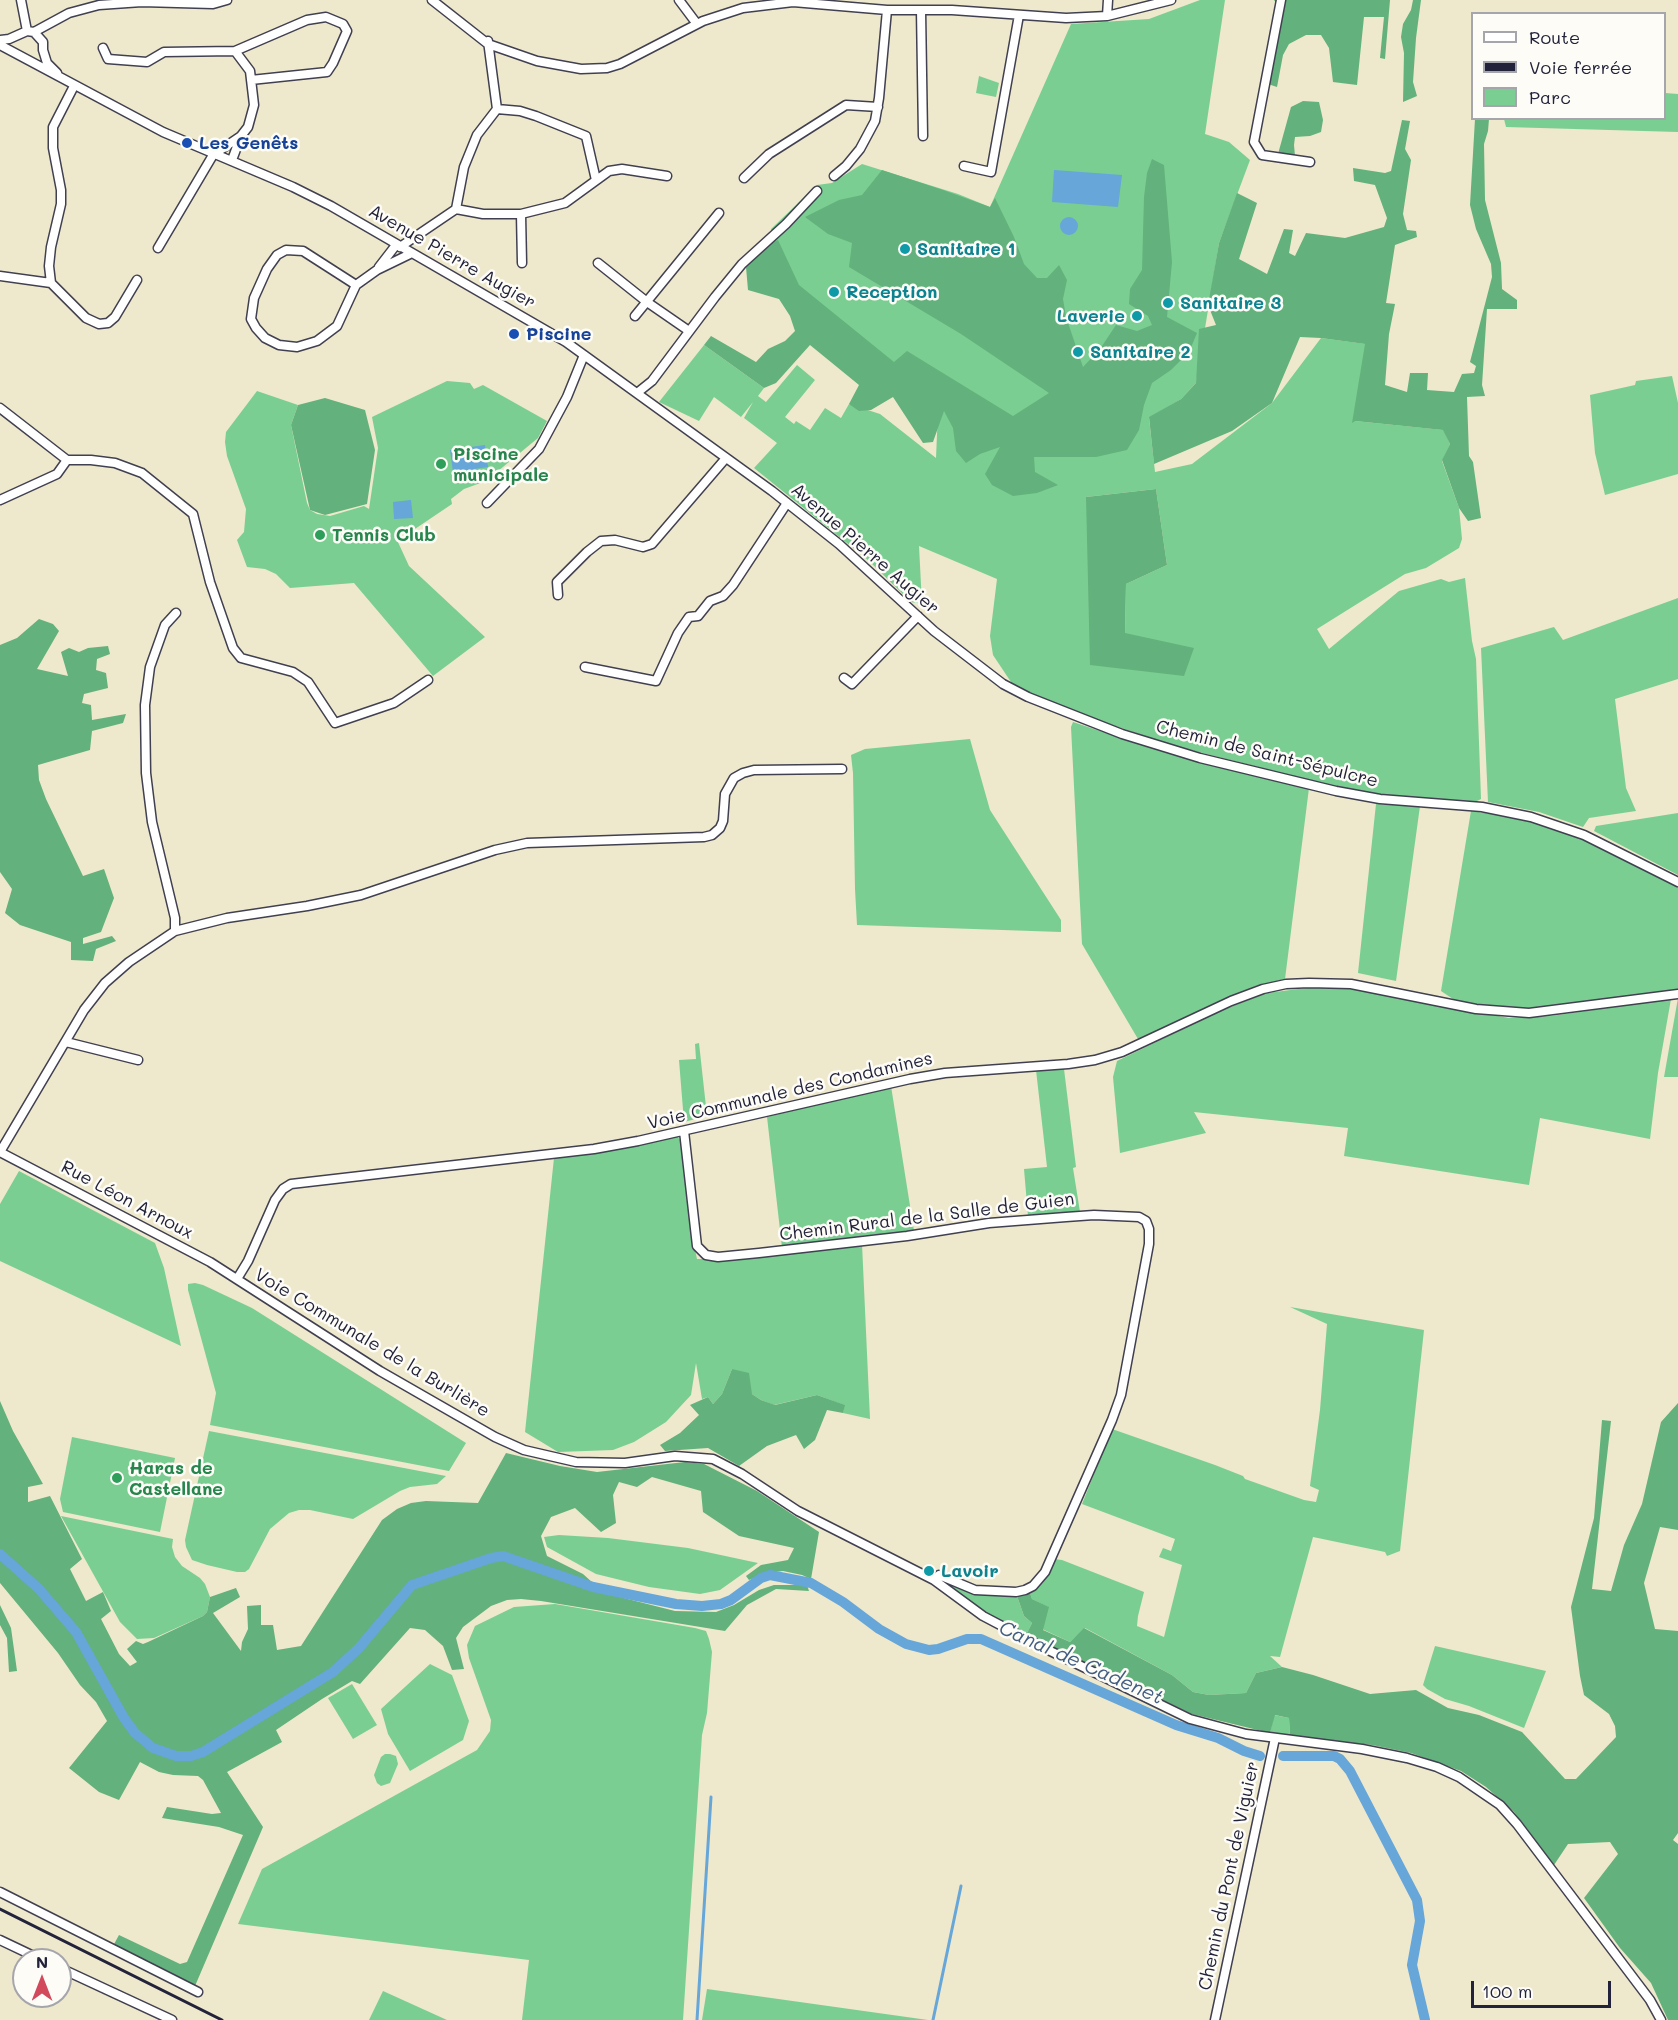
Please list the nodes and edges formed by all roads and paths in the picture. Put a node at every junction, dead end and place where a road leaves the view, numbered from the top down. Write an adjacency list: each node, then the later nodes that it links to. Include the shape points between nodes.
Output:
1 (21, 0): 19 (street)
2 (227, 0): 9 (street, via 213,4)
3 (432, 0): 20 (street)
4 (679, 0): 18 (street)
5 (952, 0): 14 (street)
6 (1108, 0): 16 (street)
7 (1171, 0): 16 (street)
8 (1281, 0): 35 (street, via 1254,142 1262,155)
9 (131, 1): 17 (street, via 99,5)
10 (810, 1): 11 (street); 18 (street, via 743,8)
11 (864, 3): 12 (street)
12 (887, 10): 13 (street); 29 (street)
13 (921, 10): 14 (street); 32 (street)
14 (952, 10): 15 (street)
15 (1019, 15): 16 (street); 36 (street, via 991,172)
16 (1107, 16)
17 (56, 20): 19 (street); 22 (street)
18 (697, 24): 20 (street, via 607,68 581,69 537,61)
19 (27, 33): 21 (street); 22 (street); 25 (street, via 14,44)
20 (488, 41): 30 (street)
21 (0, 42): 25 (street)
22 (43, 46): 25 (street, via 36,58); 26 (street, via 47,63)
23 (103, 48): 24 (street, via 108,58 147,62 164,52)
24 (235, 51): 27 (street, via 250,71); 27 (street, via 307,20 326,17 343,24 347,31 327,72)
25 (22, 58): 26 (street, Avenue Pierre Augier)
26 (61, 78): 28 (street, Avenue Pierre Augier)
27 (251, 80): 31 (street, via 254,105)
28 (74, 86): 33 (street, Avenue Pierre Augier); 53 (street, via 53,127 62,190 51,247)
29 (878, 107): 38 (street, via 860,149); 39 (street, via 846,105 769,154)
30 (497, 109): 40 (street, via 520,111 586,136); 42 (street, via 477,135 464,167)
31 (241, 136): 33 (street); 34 (street)
32 (923, 136)
33 (213, 155): 34 (street, Avenue Pierre Augier); 46 (street)
34 (232, 160): 45 (street, Avenue Pierre Augier, via 331,206)
35 (1310, 162)
36 (964, 166)
37 (667, 176): 40 (street, via 622,169 609,171)
38 (834, 176)
39 (744, 178)
40 (596, 180): 44 (street, via 565,203)
41 (817, 191): 57 (street, via 742,264)
42 (456, 209): 44 (street); 45 (street)
43 (719, 213): 55 (street)
44 (521, 214): 48 (street)
45 (398, 246): 47 (street, Avenue Pierre Augier); 50 (street)
46 (158, 248)
47 (410, 254): 50 (street); 58 (street, Avenue Pierre Augier)
48 (522, 263)
49 (598, 263): 55 (street)
50 (377, 270): 54 (street)
51 (0, 276): 53 (street)
52 (137, 280): 53 (street, via 115,317 99,324 86,318)
53 (51, 283)
54 (356, 285): 54 (street, via 337,326 317,341 297,347 279,345 265,338 251,319 254,298 267,269 286,250 303,251)
55 (647, 302): 56 (street); 57 (street)
56 (635, 316)
57 (689, 332): 59 (street, via 652,381)
58 (584, 355): 59 (street, Avenue Pierre Augier); 64 (street, via 539,449)
59 (637, 393): 61 (street, Avenue Pierre Augier)
60 (0, 408): 62 (street)
61 (726, 458): 65 (street, Avenue Pierre Augier); 66 (street, via 652,544 643,547 601,541 557,582)
62 (67, 460): 63 (street, via 57,474); 72 (street, via 115,463 142,473 193,514 210,582 233,648 242,658 293,672 308,682 335,723 394,703)
63 (0, 500)
64 (487, 503)
65 (787, 503): 68 (street, Avenue Pierre Augier); 70 (street, via 733,585 723,596 710,601 698,616 689,617 656,681)
66 (558, 595)
67 (176, 613): 75 (street, via 165,625 150,667 145,705 146,772 152,822)
68 (918, 616): 69 (street, Avenue Pierre Augier); 71 (street, via 852,684)
69 (962, 652): 74 (street, Chemin de Saint-Sépulcre, via 1003,684 1028,697 1122,734 1200,758 1336,791 1380,799 1482,807 1531,817 1584,835)
70 (585, 667)
71 (844, 678)
72 (428, 680)
73 (842, 769): 75 (street, via 743,773 734,778 724,794 720,828 704,837 527,843 361,895)
74 (1678, 882)
75 (175, 931): 77 (street, via 105,983)
76 (1678, 994): 79 (street, Voie Communale des Condamines, via 1529,1013 1476,1009 1351,984 1286,984 1231,1000 1122,1052 1095,1059 910,1079)
77 (66, 1042): 78 (street); 80 (street)
78 (138, 1060)
79 (684, 1131): 81 (street, Voie Communale des Condamines, via 594,1149 291,1184 275,1200); 82 (street, Chemin Rural de la Salle de Guien, via 698,1246 706,1255 759,1253 989,1223 1066,1217 1139,1217 1146,1221 1149,1244 1121,1395 1045,1572 1033,1586 1016,1592 975,1590 939,1575)
80 (0, 1152): 81 (street, Rue Léon Arnoux)
81 (237, 1280): 82 (street, Voie Communale de la Burlière, via 380,1371 524,1450 576,1462 625,1463 675,1456 713,1459 798,1511)
82 (934, 1580): 83 (street, Voie Communale de la Burlière, via 983,1616 1040,1647 1190,1719)
83 (1275, 1738): 90 (street, Chemin du Pont de Viguier); 91 (street, Voie Communale de la Burlière, via 1407,1758 1437,1767 1483,1792 1517,1824)
84 (0, 1892): 88 (street)
85 (0, 1940): 86 (street)
86 (17, 1948)
87 (72, 1974): 89 (street)
88 (198, 1992)
89 (172, 2020)
90 (1215, 2020)
91 (1661, 2020)

